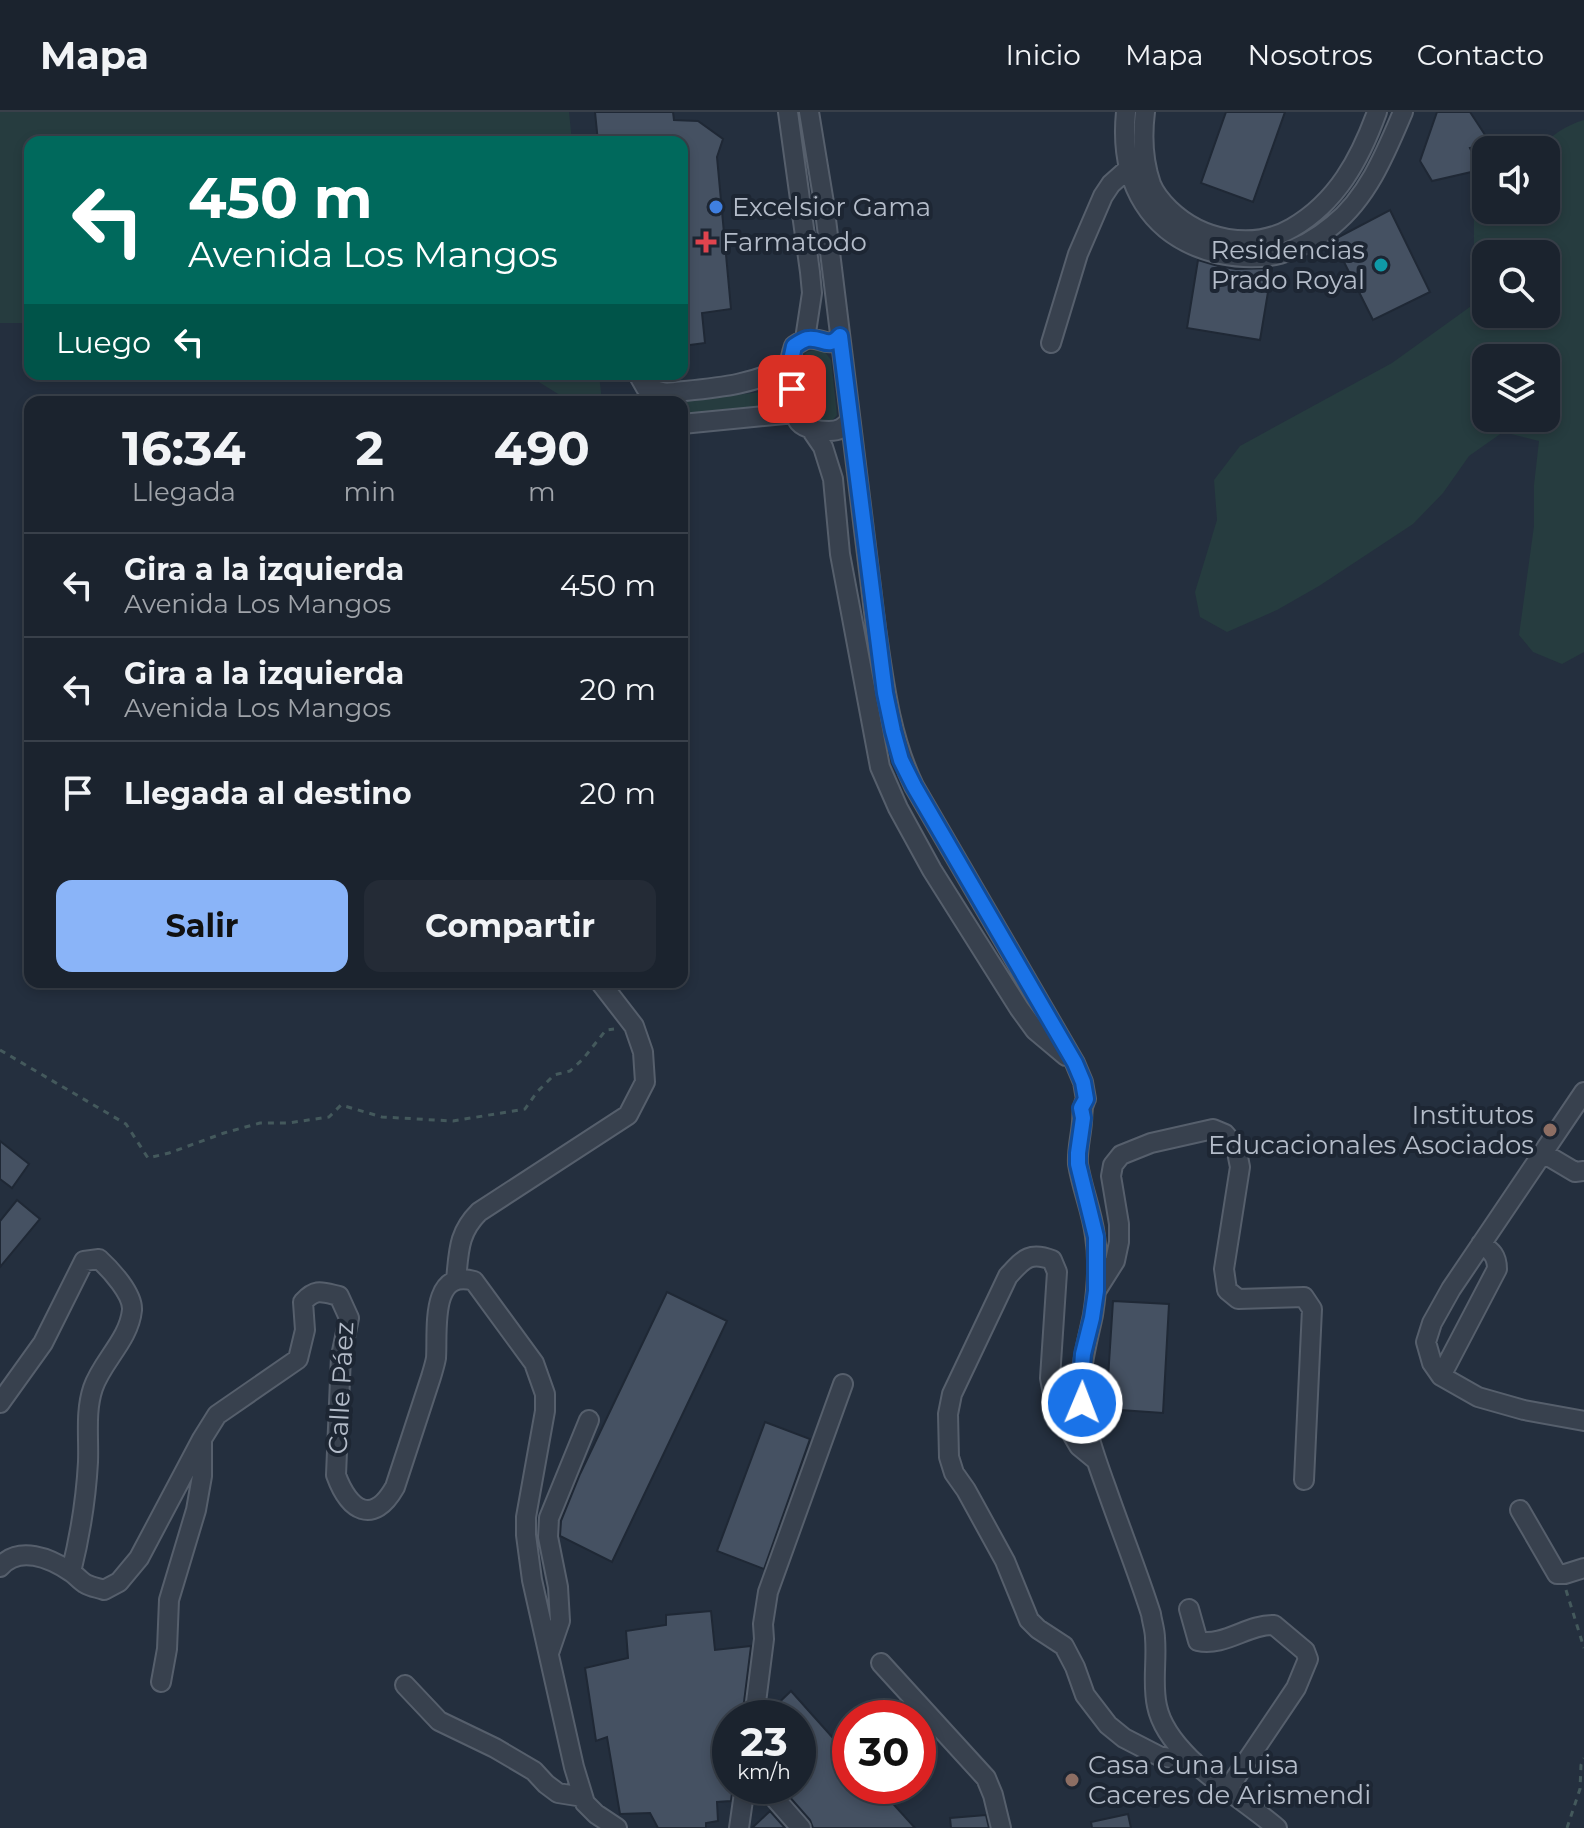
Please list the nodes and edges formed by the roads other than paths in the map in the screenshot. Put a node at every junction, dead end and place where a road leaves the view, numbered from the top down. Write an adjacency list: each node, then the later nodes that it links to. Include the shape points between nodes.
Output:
1 (788, 112): 9 (street, via 812,293)
2 (809, 112): 8 (street)
3 (1126, 112): 7 (street)
4 (1145, 112): 5 (street, via 1145,155 1152,186 1163,203 1202,233 1239,241 1290,229 1333,196)
5 (1377, 112)
6 (1403, 112): 7 (street, via 1353,207 1323,233 1282,255 1242,258 1184,242 1146,206)
7 (1129, 168): 10 (street, via 1103,196 1078,254)
8 (840, 336): 9 (street, via 832,343); 16 (street)
9 (805, 339): 11 (street, via 794,346)
10 (1051, 343)
11 (790, 365): 14 (street, via 739,385); 15 (street)
12 (641, 380): 13 (street)
13 (661, 396)
14 (669, 396)
15 (795, 413): 17 (street); 18 (street, via 799,423)
16 (850, 420): 18 (street, via 837,431); 20 (street, via 885,693 901,760)
17 (688, 423)
18 (810, 428): 20 (street, via 823,447 833,479 840,554 880,767 932,870 1019,1008 1035,1030)
19 (605, 988): 25 (street, via 634,1026 645,1082 628,1115 479,1212 460,1245)
20 (1075, 1063): 26 (street, via 1086,1099 1078,1153 1096,1237)
21 (1584, 1092): 22 (street)
22 (1543, 1153): 23 (street, via 1575,1172); 24 (street)
23 (1584, 1171)
24 (1481, 1244): 27 (street, via 1432,1323 1426,1342); 27 (street, via 1492,1251 1497,1269)
25 (456, 1280): 32 (street, Calle Páez, via 441,1295 436,1361 395,1487 380,1507 358,1508 336,1475 341,1356 349,1318 339,1296 321,1291 303,1302 305,1330 298,1359 217,1415); 40 (street, via 474,1281 481,1289 534,1363 545,1394 526,1535)
26 (1096, 1291): 33 (street, via 1081,1380); 34 (street, via 1115,1261 1119,1242 1111,1176 1121,1155 1213,1129 1225,1134 1236,1147 1240,1167 1224,1269 1227,1290 1238,1299 1304,1297 1312,1309)
27 (1437, 1370): 31 (street, via 1478,1397)
28 (843, 1384): 44 (street, via 768,1592)
29 (0, 1403): 38 (street, via 43,1343 84,1261 99,1259 132,1306 129,1325 94,1386 89,1406 84,1513)
30 (589, 1420): 40 (street, via 549,1518 560,1621)
31 (1584, 1421)
32 (202, 1439): 38 (street, Calle Páez, via 139,1558 119,1582 104,1590); 42 (street, via 202,1476 169,1600)
33 (1096, 1460): 45 (street, via 1151,1614 1157,1708 1165,1730); 45 (street, via 1079,1446 1055,1405 1050,1378 1057,1272 1052,1260 1030,1257 1008,1276 952,1394 949,1457 954,1473 1005,1561 1029,1620 1064,1646 1094,1710 1139,1746 1159,1756)
34 (1304, 1480)
35 (1520, 1510): 37 (street, via 1557,1574)
36 (0, 1567): 38 (street, via 20,1555 34,1555)
37 (1584, 1568)
38 (71, 1572)
39 (1189, 1609): 46 (street, via 1198,1641 1274,1625 1308,1659 1296,1688)
40 (549, 1653): 47 (street)
41 (881, 1663): 53 (street, via 986,1778)
42 (161, 1682)
43 (405, 1685): 47 (street, via 439,1721 534,1771 558,1793)
44 (756, 1700)
45 (1194, 1762): 46 (street)
46 (1228, 1789): 54 (street)
47 (583, 1797): 50 (street)
48 (742, 1804): 51 (street)
49 (780, 1804): 52 (street)
50 (617, 1828)
51 (739, 1828)
52 (801, 1828)
53 (1001, 1828)
54 (1277, 1828)

